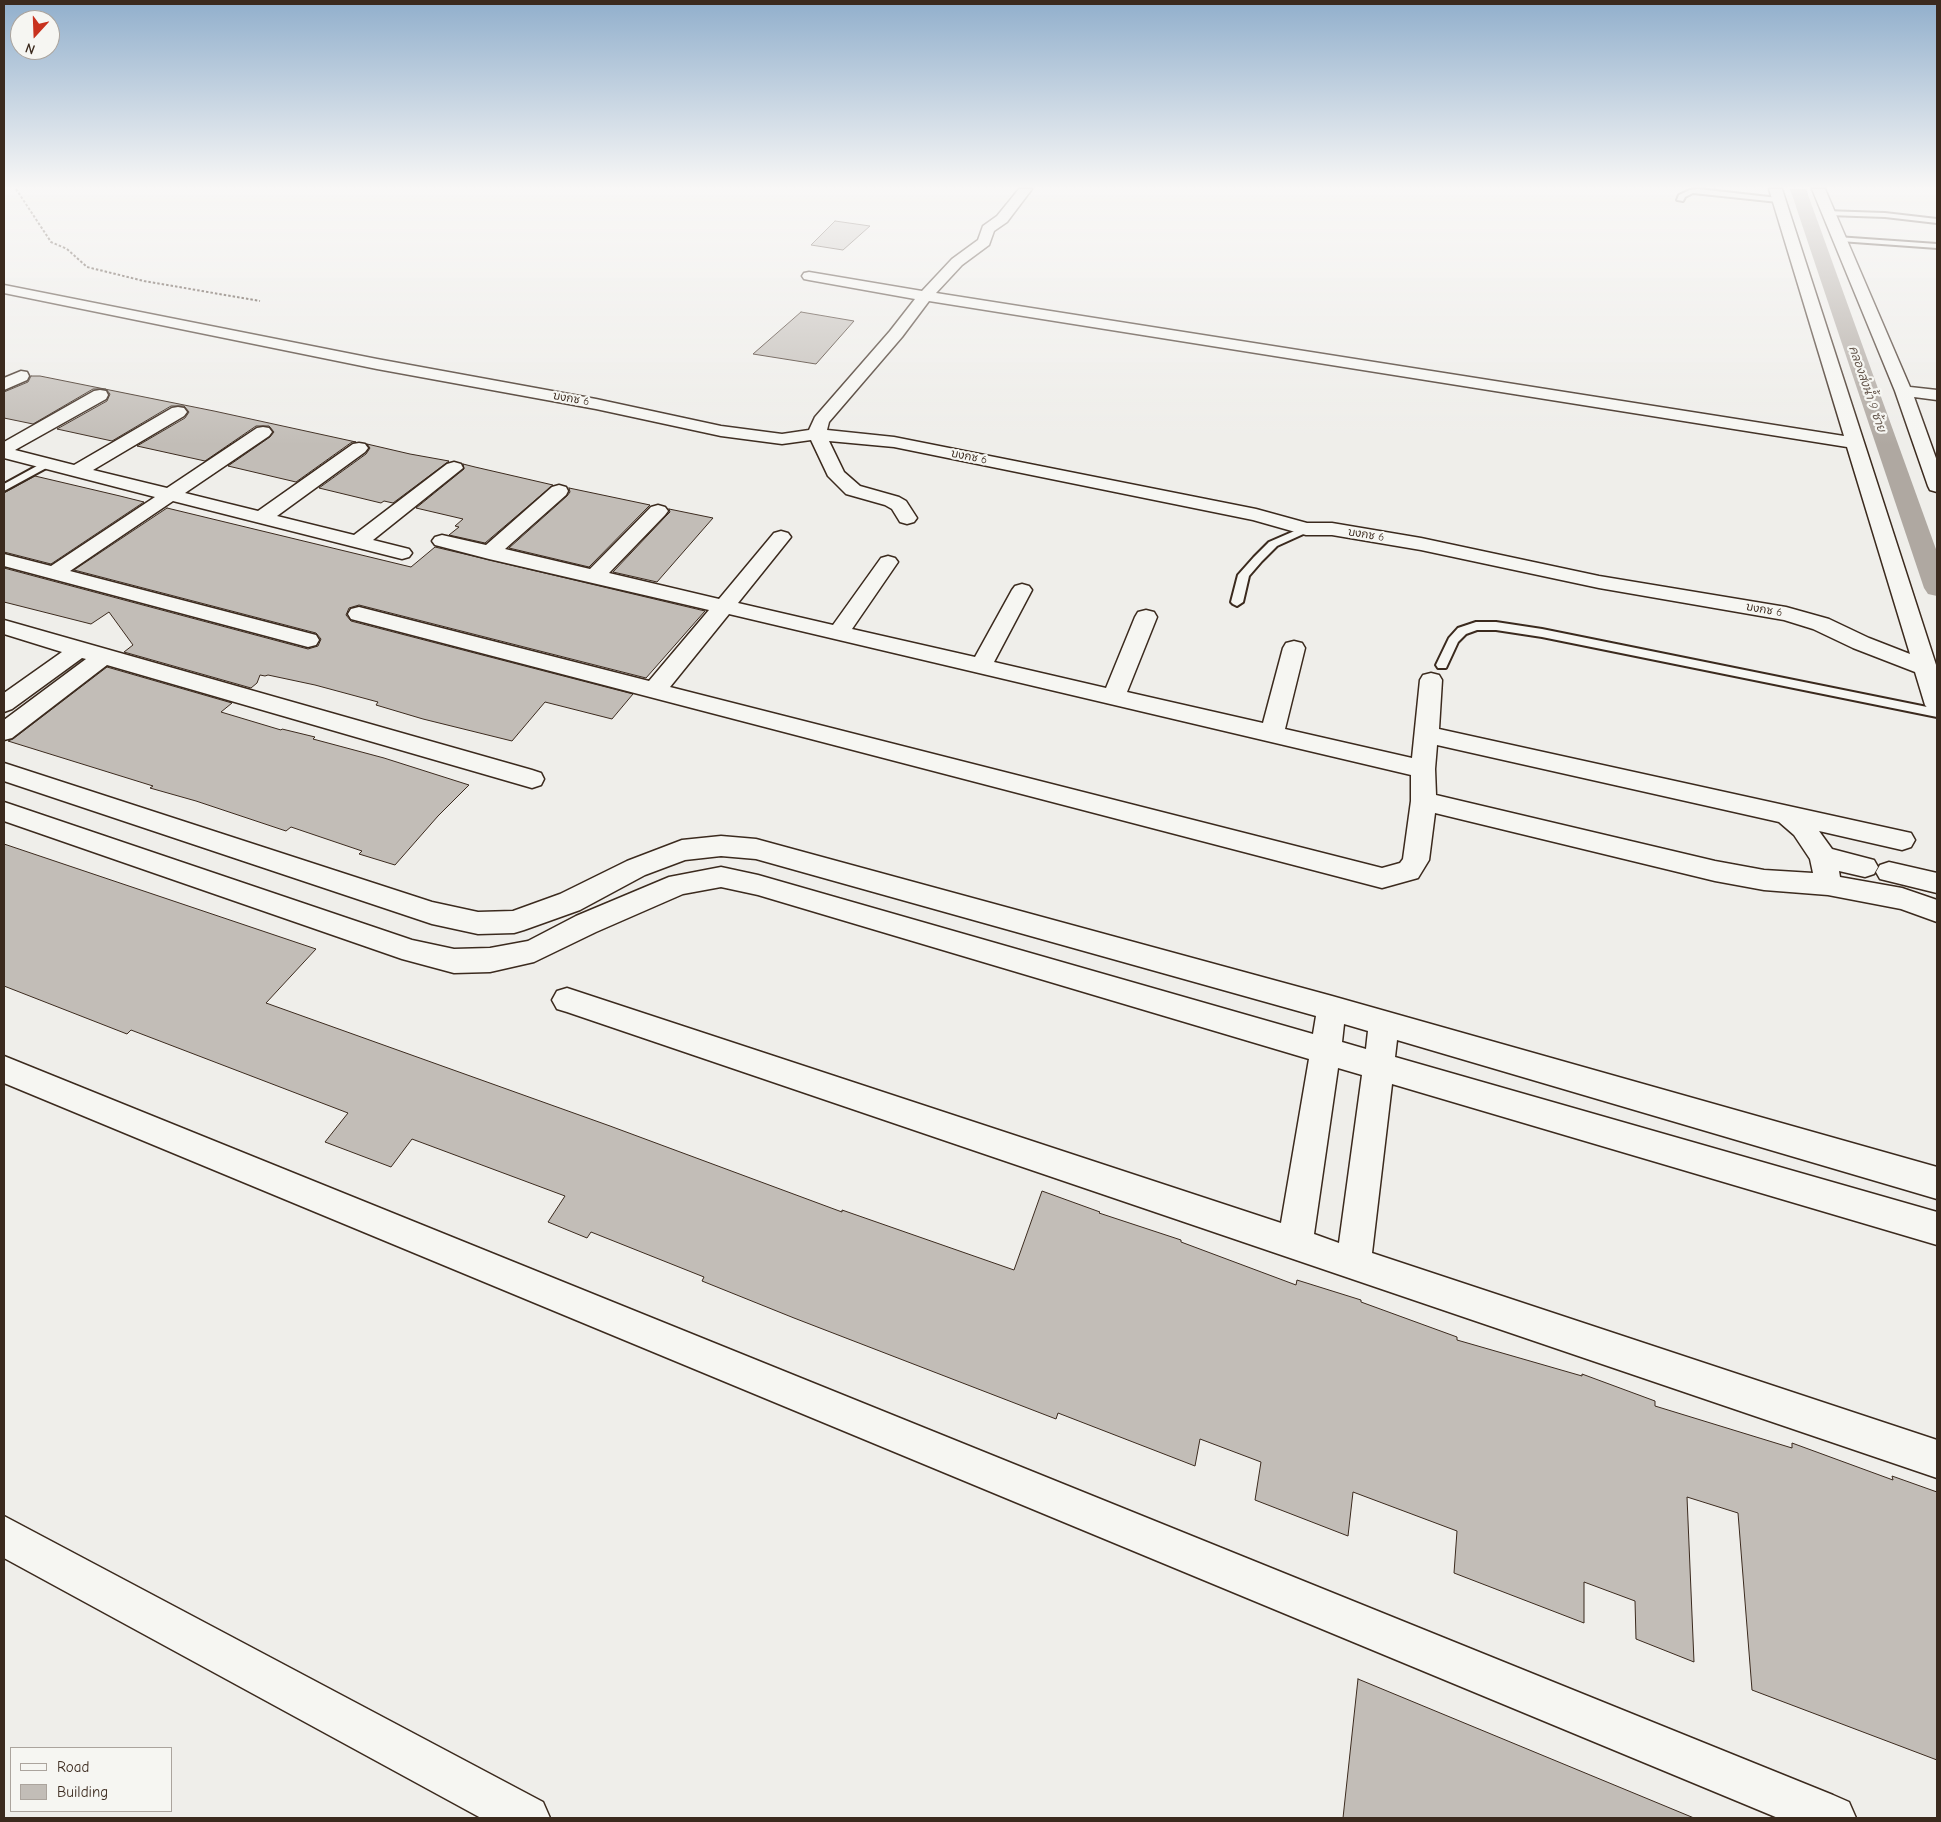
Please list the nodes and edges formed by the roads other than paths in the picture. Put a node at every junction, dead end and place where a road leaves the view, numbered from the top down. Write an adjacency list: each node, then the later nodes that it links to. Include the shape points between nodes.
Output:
1 (946, 274): 6 (street)
2 (1802, 274): 15 (street)
3 (1855, 274): 9 (street)
4 (809, 276): 6 (street)
5 (4, 289): 14 (street, บงกช 6, via 721,431 782,439)
6 (925, 296): 14 (street, via 821,421); 15 (street)
7 (21, 376): 8 (street)
8 (4, 385)
9 (1903, 390): 11 (street); 22 (street)
10 (100, 395): 17 (street)
11 (1937, 395)
12 (178, 412): 21 (street)
13 (263, 432): 25 (street)
14 (817, 434): 28 (street, via 830,465 844,484 853,490 892,501 899,505); 29 (street, บงกช 6, via 894,442 1140,490)
15 (1856, 442): 51 (street)
16 (359, 448): 27 (street)
17 (4, 449)
18 (4, 453): 19 (street)
19 (46, 464): 21 (street); 23 (lane)
20 (454, 468): 32 (street)
21 (76, 472): 25 (street)
22 (1937, 486)
23 (4, 488)
24 (559, 491): 34 (street)
25 (170, 495): 27 (street); 37 (street)
26 (658, 511): 38 (street)
27 (261, 518): 32 (street)
28 (907, 518)
29 (1306, 529): 40 (lane, via 1273,544 1258,559 1244,575); 51 (street, บงกช 6, via 1332,529 1421,544 1599,582 1786,614 1821,624)
30 (781, 536): 41 (street)
31 (442, 541): 34 (street)
32 (358, 542): 33 (street)
33 (402, 553)
34 (490, 553): 38 (street)
35 (4, 560): 37 (street)
36 (888, 562): 45 (street)
37 (54, 573): 46 (street)
38 (594, 577): 41 (street)
39 (1022, 590): 50 (street)
40 (1237, 602)
41 (723, 607): 45 (street); 53 (street)
42 (359, 614): 53 (street)
43 (1146, 617): 54 (street)
44 (4, 627): 48 (street)
45 (838, 633): 50 (street)
46 (308, 640)
47 (1294, 648): 59 (street)
48 (79, 650): 49 (street); 55 (street)
49 (103, 657): 58 (street); 63 (street)
50 (981, 666): 54 (street)
51 (1926, 668): 56 (street)
52 (1437, 673): 57 (lane, via 1462,631 1476,626 1496,626); 60 (street)
53 (654, 691): 64 (street, via 1382,878 1409,871 1416,860)
54 (1114, 696): 59 (street)
55 (4, 704)
56 (1937, 705)
57 (1937, 713)
58 (4, 732)
59 (1272, 733): 61 (street)
60 (1426, 734): 61 (street); 66 (street)
61 (1423, 769): 64 (street)
62 (4, 772): 72 (street, via 432,913 478,923 514,922)
63 (532, 779)
64 (1424, 801): 70 (street, via 1715,872)
65 (4, 810): 72 (street, via 412,951 454,961 490,960 534,951)
66 (1788, 814): 67 (street); 68 (street, via 1803,828)
67 (1902, 840)
68 (1823, 857): 69 (street); 70 (street)
69 (1937, 883)
70 (1828, 885): 71 (street, via 1902,899)
71 (1937, 911)
72 (578, 913): 74 (street, via 636,868 682,850 721,846 756,849); 76 (street, via 679,884 721,877)
73 (567, 1000): 82 (street)
74 (1332, 1008): 75 (street); 76 (street)
75 (1384, 1023): 77 (street); 79 (street)
76 (1326, 1050): 77 (street); 82 (street)
77 (1377, 1065): 81 (street); 83 (street)
78 (4, 1069): 87 (street)
79 (1899, 1172): 80 (street); 81 (street)
80 (1937, 1184)
81 (1923, 1225)
82 (1295, 1244): 83 (street)
83 (1354, 1263): 84 (street)
84 (1937, 1459)
85 (4, 1536): 86 (street)
86 (528, 1818)
87 (1833, 1818)

